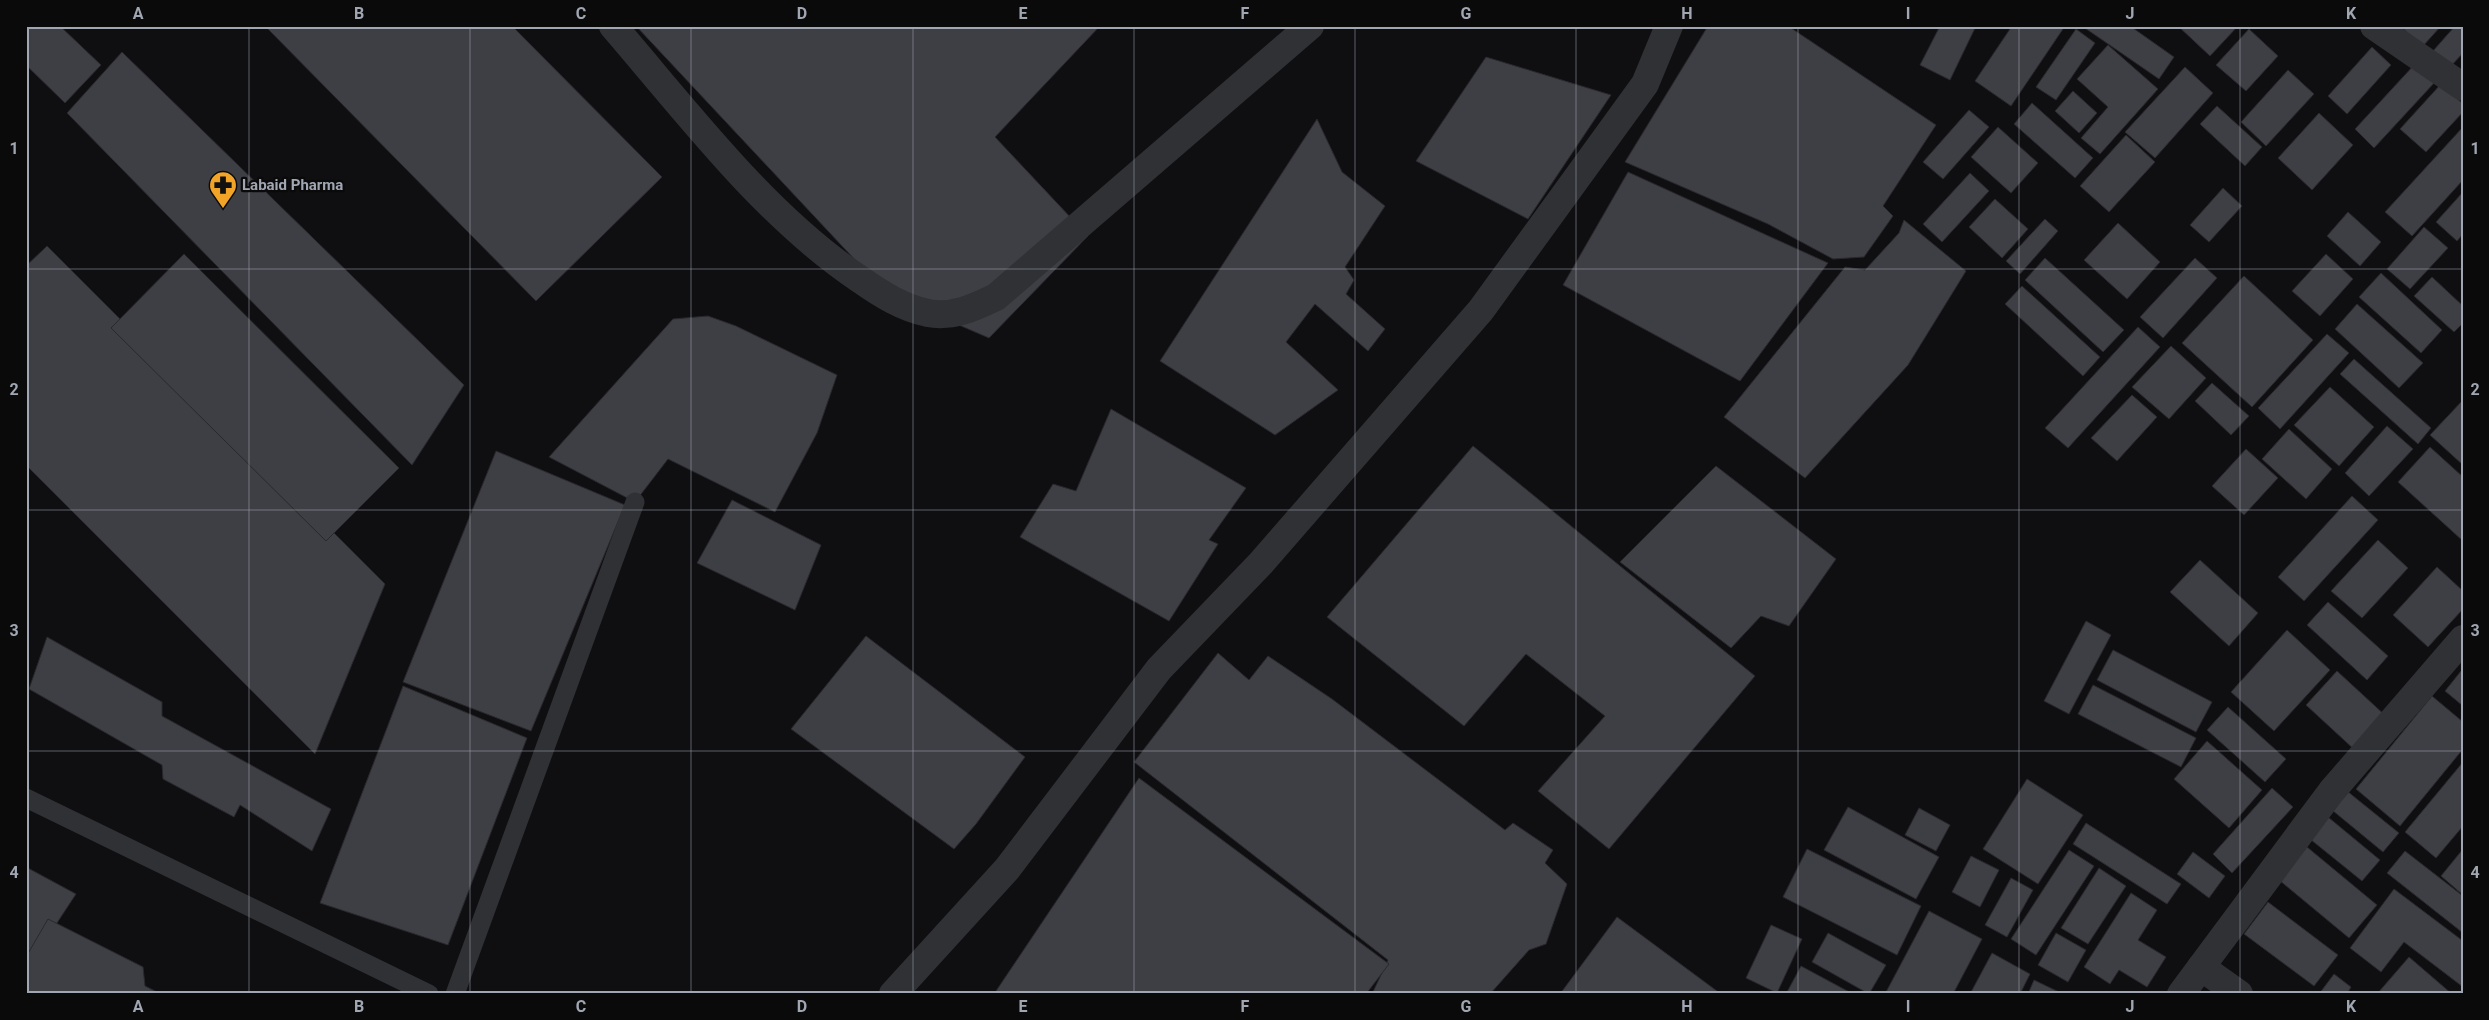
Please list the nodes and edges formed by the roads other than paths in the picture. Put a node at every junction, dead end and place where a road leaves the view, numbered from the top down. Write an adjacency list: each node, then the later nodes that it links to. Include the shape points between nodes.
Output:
1 (613, 26): 2 (street, via 775,210 837,264 889,299 929,313 965,312 996,297)
2 (1310, 26)
3 (1668, 26): 12 (street, via 1646,84 1481,310 1261,563 1159,669 1006,869)
4 (2374, 26): 5 (street)
5 (2463, 87)
6 (635, 502): 11 (lane)
7 (2463, 639): 9 (street, via 2331,792)
8 (26, 798): 10 (lane)
9 (2200, 967): 13 (street); 14 (street)
10 (429, 994)
11 (454, 994)
12 (893, 994)
13 (2180, 994)
14 (2239, 994)

